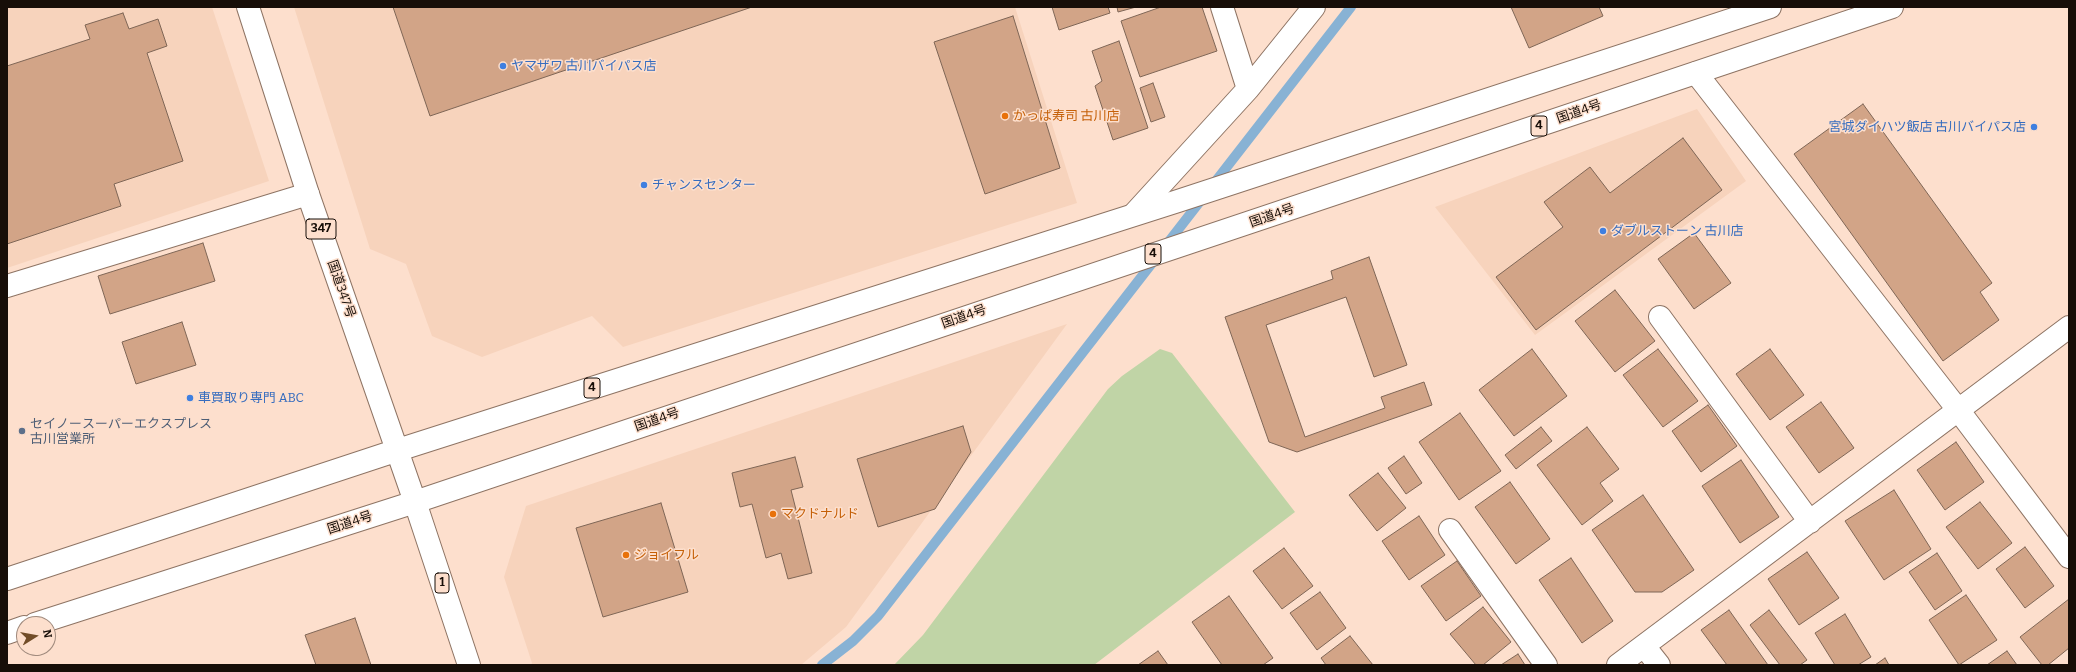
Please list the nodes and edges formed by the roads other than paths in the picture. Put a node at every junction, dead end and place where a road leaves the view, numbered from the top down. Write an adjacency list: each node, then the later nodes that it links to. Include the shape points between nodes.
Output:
1 (248, 7): 8 (main road, 国道347号 / 347)
2 (1222, 7): 7 (main road)
3 (1314, 7): 7 (main road)
4 (1770, 7): 9 (main road, 4)
5 (1892, 7): 6 (main road, 国道4号 / 4)
6 (1696, 73): 13 (main road); 15 (main road, 国道4号 / 4)
7 (1248, 89): 9 (main road)
8 (308, 194): 10 (main road); 14 (main road, 国道347号 / 347)
9 (1134, 214): 14 (main road, 4)
10 (7, 286)
11 (1660, 317): 16 (main road)
12 (2069, 327): 13 (main road)
13 (1959, 411): 16 (main road); 18 (main road)
14 (398, 450): 15 (main road, 国道347号 / 347); 19 (main road, 4)
15 (415, 502): 20 (main road, 国道4号 / 4); 22 (main road, 1)
16 (1810, 522): 21 (main road)
17 (1450, 530): 23 (main road)
18 (2069, 557)
19 (7, 579)
20 (56, 617)
21 (1644, 646): 24 (main road); 25 (main road)
22 (469, 665)
23 (1546, 665)
24 (1618, 665)
25 (1659, 665)

